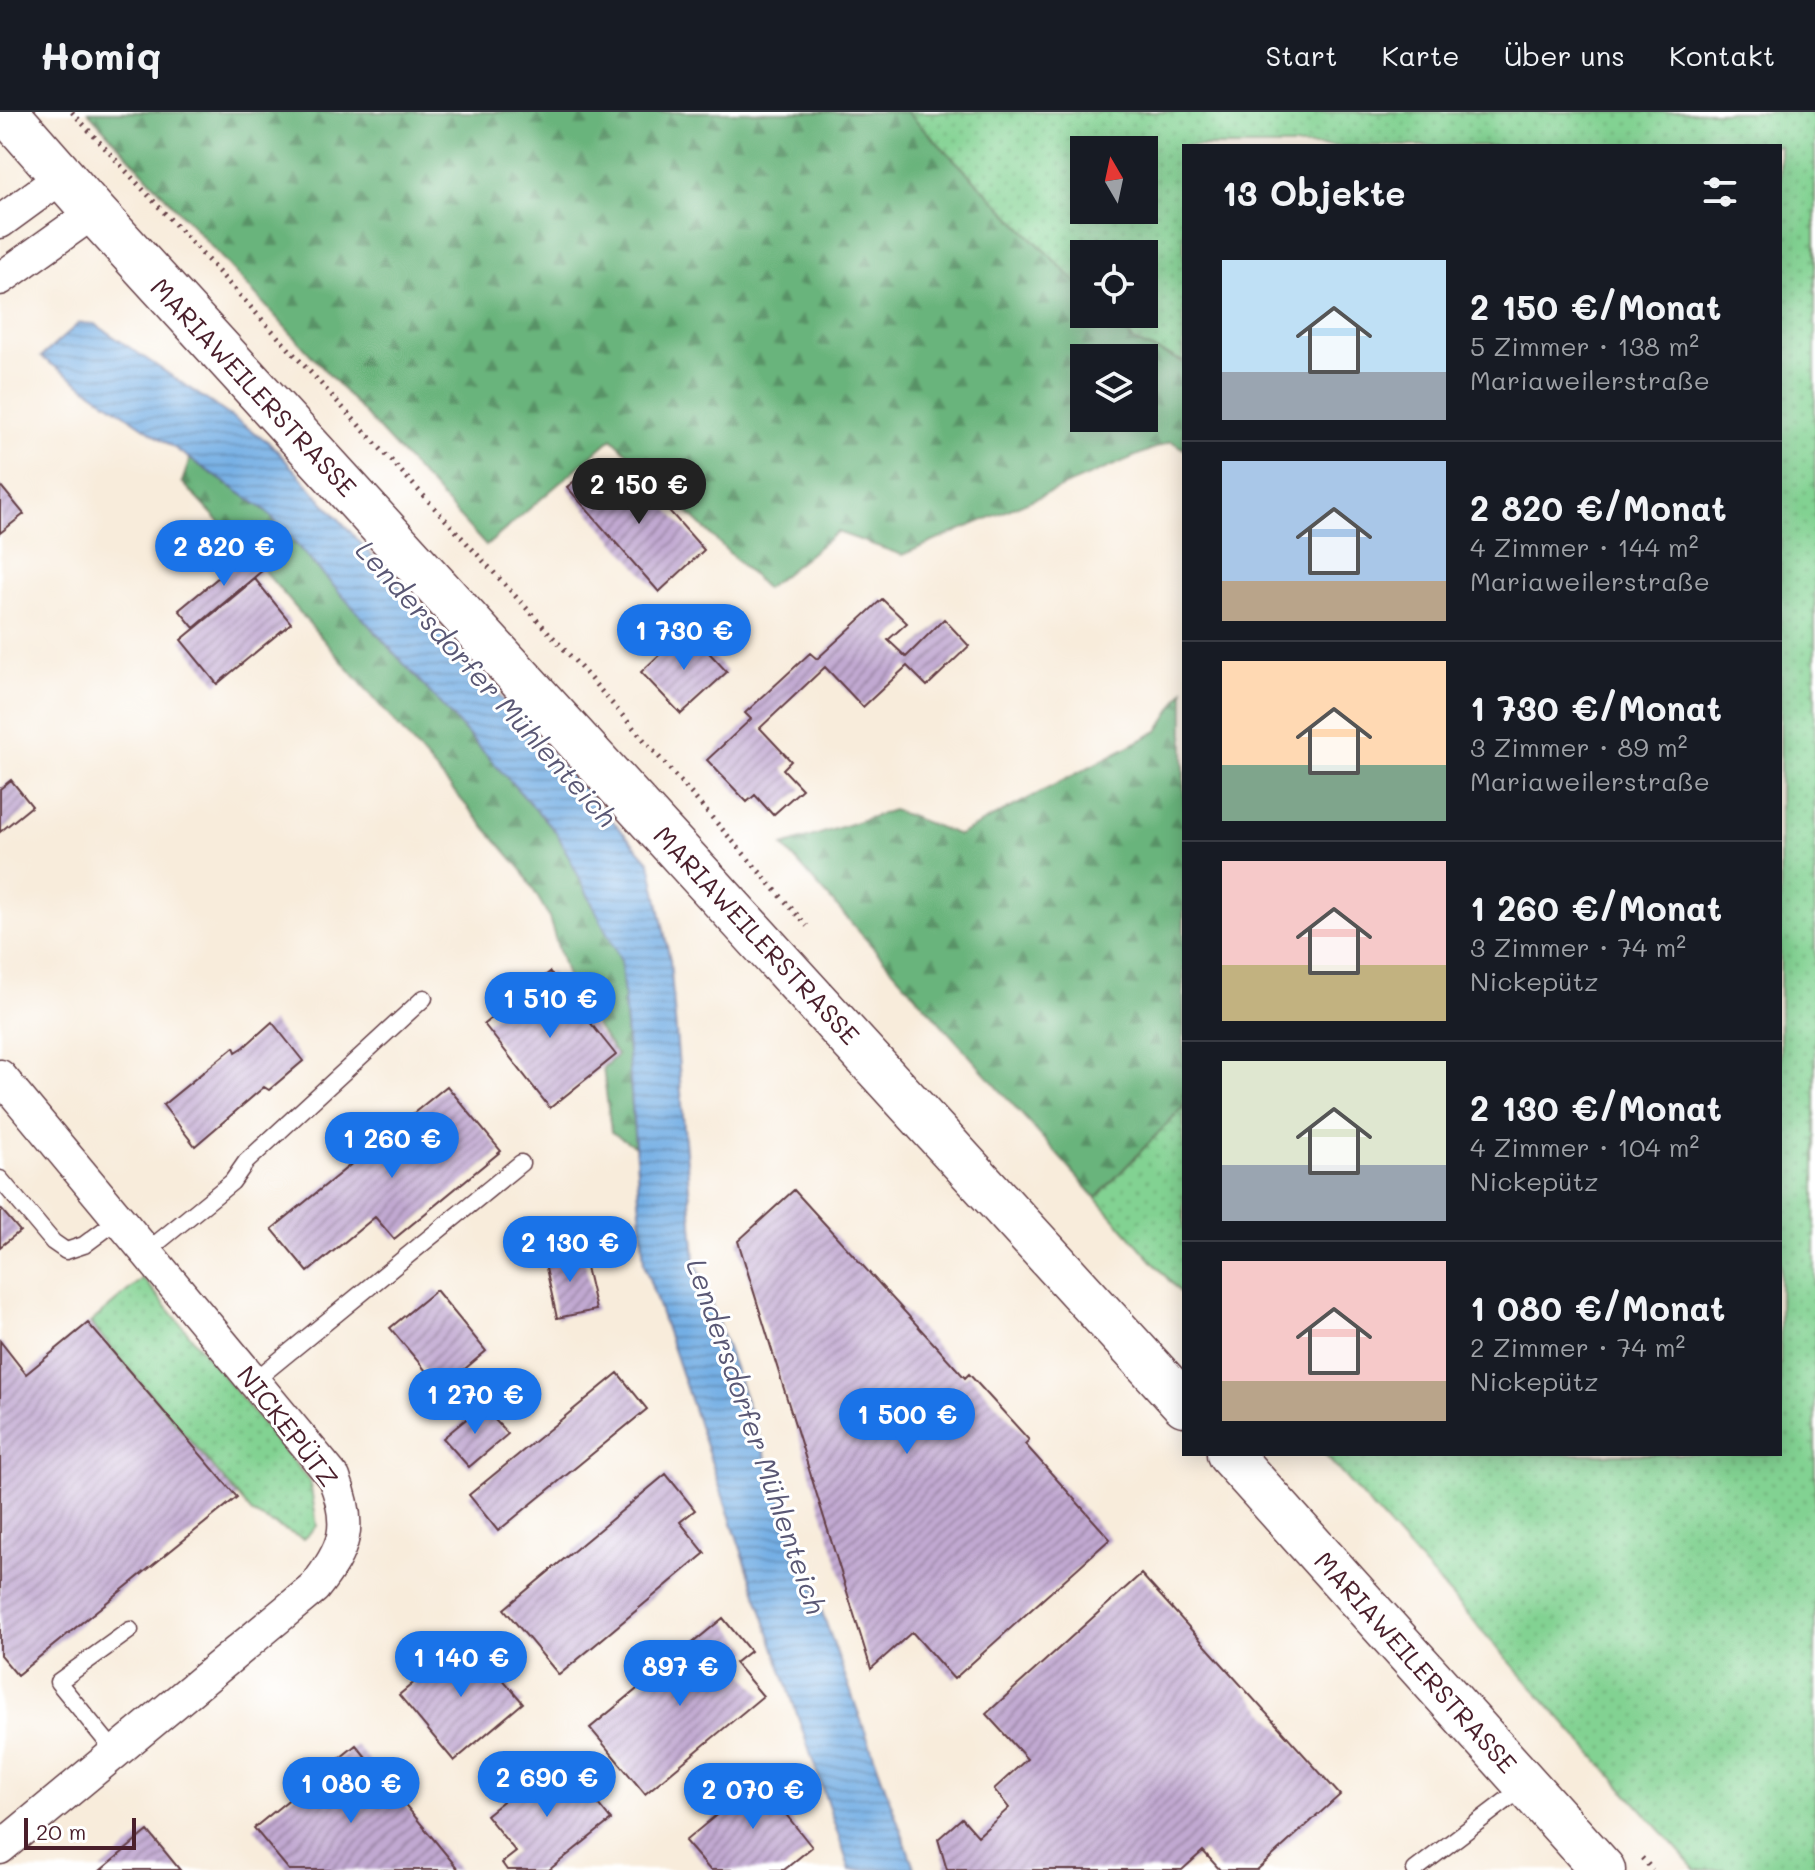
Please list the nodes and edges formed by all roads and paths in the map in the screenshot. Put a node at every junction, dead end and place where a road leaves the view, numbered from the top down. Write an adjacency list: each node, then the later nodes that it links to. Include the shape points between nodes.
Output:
1 (6, 112): 3 (main road, MARIAWEILERSTRASSE)
2 (72, 112): 7 (path, via 574,660)
3 (63, 176): 4 (main road, MARIAWEILERSTRASSE); 5 (street)
4 (94, 212): 6 (street); 15 (main road, MARIAWEILERSTRASSE)
5 (0, 222)
6 (0, 279)
7 (812, 931)
8 (424, 998): 13 (lane, via 246,1162 232,1182)
9 (0, 1076): 12 (street, NICKEPÜTZ)
10 (521, 1163): 14 (lane)
11 (0, 1179): 12 (lane, via 66,1251 84,1245)
12 (119, 1219): 13 (street, NICKEPÜTZ)
13 (146, 1252): 14 (street, NICKEPÜTZ)
14 (254, 1381): 18 (street, NICKEPÜTZ, via 334,1478 346,1529 334,1564 314,1588)
15 (1182, 1402)
16 (1231, 1456): 19 (main road, MARIAWEILERSTRASSE)
17 (130, 1630): 18 (lane, via 58,1682)
18 (116, 1753): 20 (street, NICKEPÜTZ)
19 (1526, 1785): 21 (lane); 22 (main road, MARIAWEILERSTRASSE)
20 (0, 1848)
21 (1415, 1870)
22 (1603, 1870)

